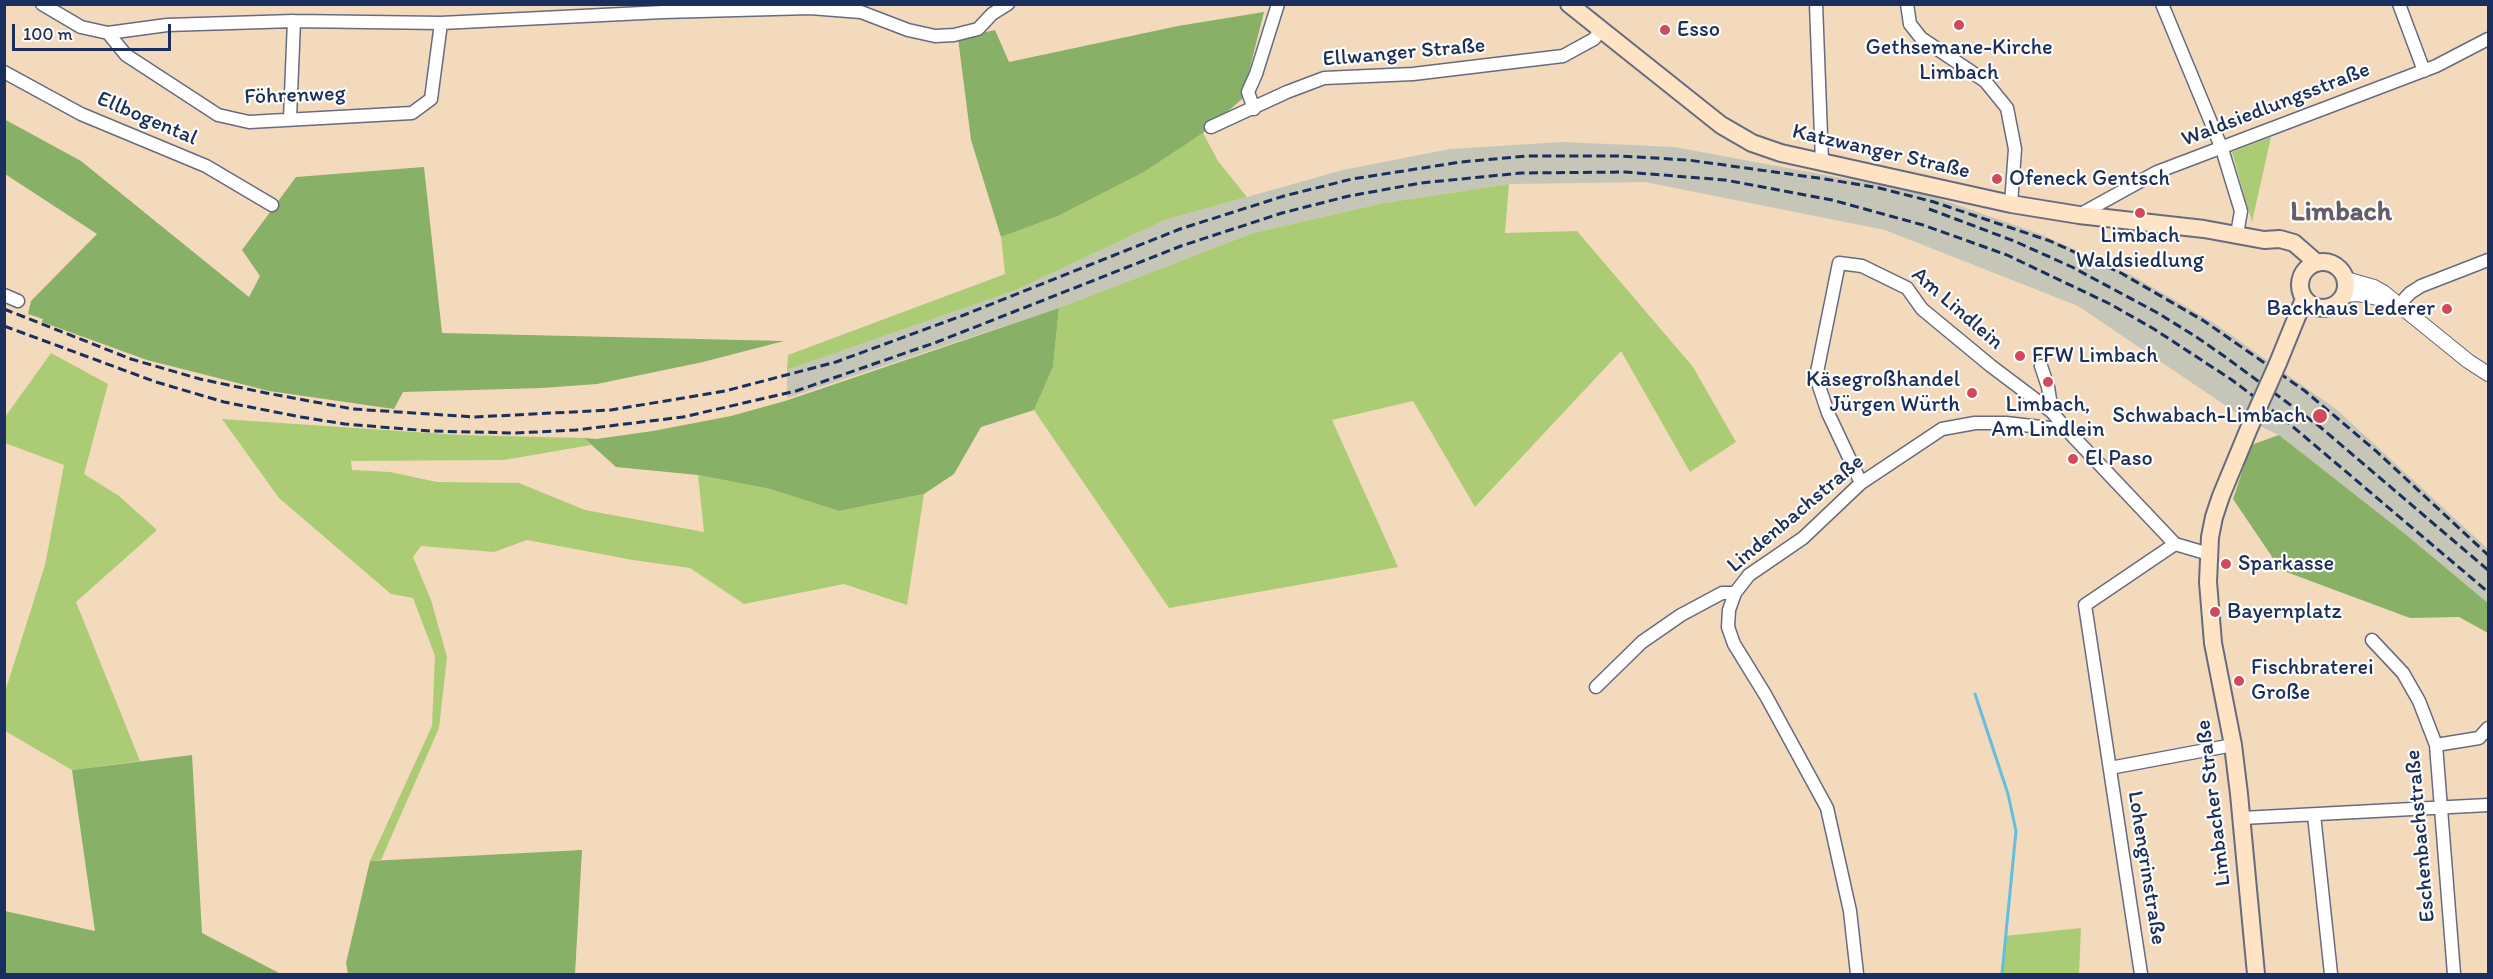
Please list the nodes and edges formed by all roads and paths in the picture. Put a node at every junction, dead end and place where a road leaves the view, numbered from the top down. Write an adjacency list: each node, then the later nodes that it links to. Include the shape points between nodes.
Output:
1 (42, 4): 13 (street, via 81,27)
2 (1008, 4): 9 (street, via 978,29 935,36 861,12)
3 (1278, 4): 17 (street, via 1248,92)
4 (1569, 4): 12 (main road, Katzwanger Straße)
5 (1816, 4): 21 (street)
6 (1907, 4): 22 (street, via 1910,24 1921,38 1985,81 2007,108 2015,149)
7 (2162, 4): 20 (street)
8 (2399, 4): 15 (street)
9 (674, 8): 11 (street)
10 (294, 21): 11 (street); 13 (street, via 167,25); 18 (street)
11 (441, 23): 18 (street, Föhrenweg, via 431,99 412,112)
12 (1601, 30): 17 (street, Ellwanger Straße, via 1594,39 1563,56 1413,74 1324,78); 21 (main road, Katzwanger Straße, via 1735,135 1781,153)
13 (108, 33): 18 (street, Föhrenweg, via 126,55 218,115 249,122)
14 (2488, 39): 15 (street, Waldsiedlungsstraße)
15 (2424, 71): 20 (street, Waldsiedlungsstraße)
16 (4, 72): 23 (street, Ellbogental, via 81,114 206,166)
17 (1254, 109): 19 (street, Ellwanger Straße)
18 (290, 118)
19 (1211, 127)
20 (2222, 149): 24 (street, Waldsiedlungsstraße, via 2157,172); 25 (street, via 2241,211)
21 (1822, 162): 22 (main road, Katzwanger Straße)
22 (2011, 204): 24 (main road, Katzwanger Straße)
23 (272, 205)
24 (2079, 215): 25 (main road, Katzwanger Straße)
25 (2237, 234): 27 (main road, Katzwanger Straße, via 2294,243)
26 (2488, 260): 32 (street, via 2421,286)
27 (2311, 267): 28 (main road, via 2334,264 2342,270); 30 (main road, via 2301,280)
28 (2345, 287): 32 (street); 33 (main road, via 2338,303)
29 (4, 296): 31 (street)
30 (2304, 299): 33 (main road); 34 (main road, Limbacher Straße)
31 (18, 301)
32 (2395, 304): 36 (street)
33 (2320, 308): 34 (main road, Limbacher Straße)
34 (2290, 338): 41 (main road, Limbacher Straße, bridge, via 2221,496)
35 (2041, 366): 37 (street)
36 (2488, 374)
37 (2052, 412): 38 (street); 39 (street, Am Lindlein, via 1922,309 1907,288 1862,266 1839,263 1816,377 1828,413)
38 (2067, 430): 39 (street, Lindenbachstraße, via 2006,423 1942,429); 40 (street)
39 (1861, 483): 42 (street, Lindenbachstraße, via 1803,538 1749,575)
40 (2175, 544): 41 (street); 48 (street, Lohengrinstraße, via 2085,605)
41 (2209, 554): 46 (main road, Limbacher Straße, via 2210,620)
42 (1735, 593): 44 (street, via 1722,593 1681,615 1642,642); 53 (street, Lindenbachstraße, via 1728,627 1734,644 1827,808 1850,911)
43 (2372, 640): 47 (street, Eschenbachstraße, via 2403,673 2419,700)
44 (1596, 687)
45 (2488, 728): 47 (street, via 2479,738)
46 (2233, 745): 48 (street, Lohengrinstraße); 52 (main road, Limbacher Straße)
47 (2436, 745): 50 (street, Eschenbachstraße)
48 (2110, 768): 54 (street, Lohengrinstraße)
49 (2488, 806): 50 (street)
50 (2441, 808): 51 (street); 57 (street, Eschenbachstraße)
51 (2314, 815): 52 (street); 56 (street)
52 (2242, 819): 55 (main road, Limbacher Straße)
53 (1857, 975)
54 (2141, 975)
55 (2256, 975)
56 (2331, 975)
57 (2454, 975)

